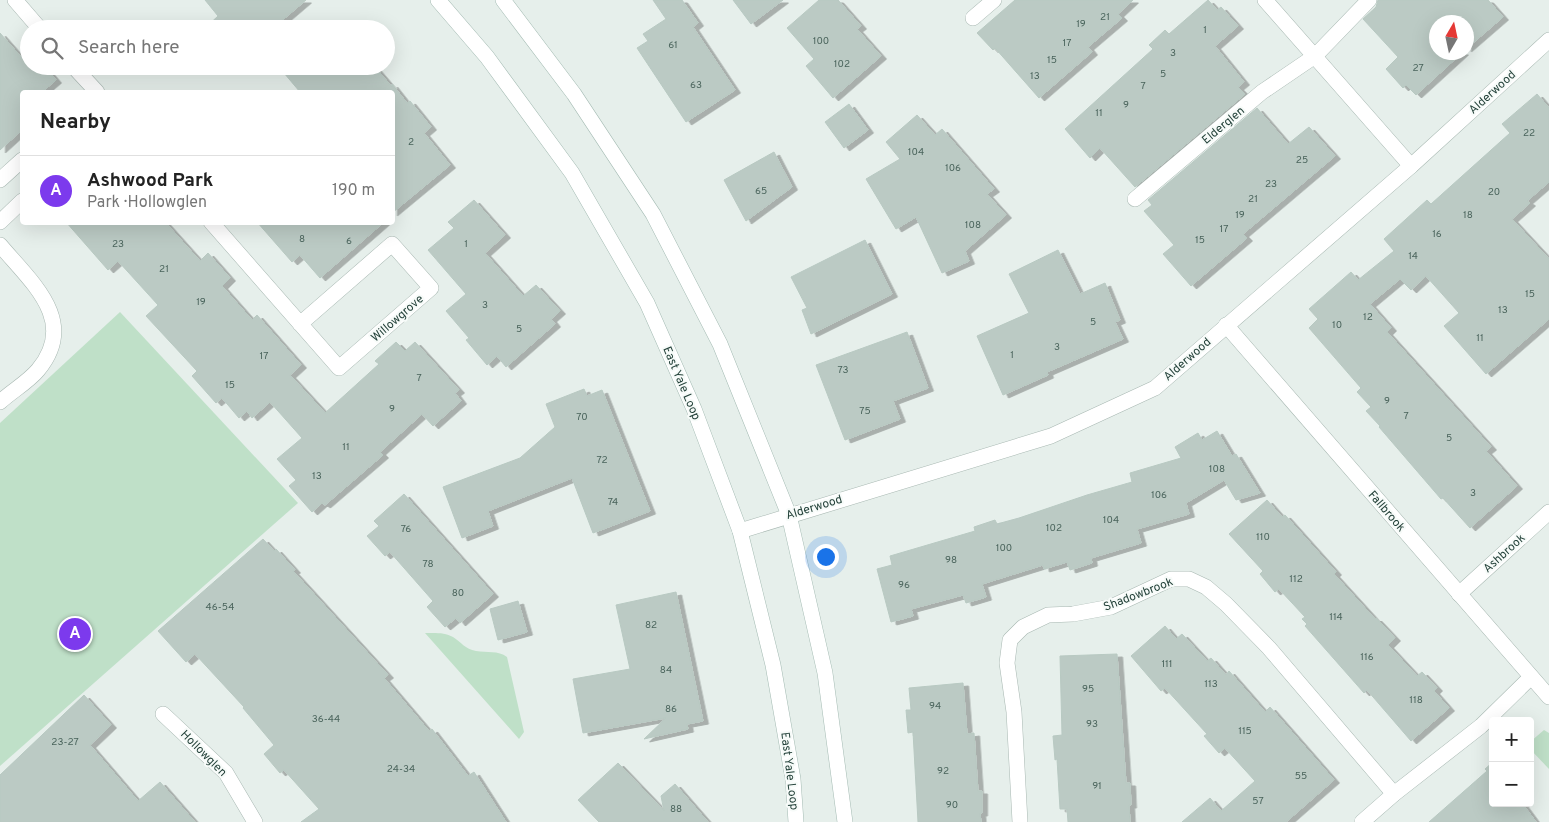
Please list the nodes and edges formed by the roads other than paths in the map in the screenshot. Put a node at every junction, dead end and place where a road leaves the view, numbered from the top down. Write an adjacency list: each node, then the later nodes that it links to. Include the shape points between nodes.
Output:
1 (15, 0): 8 (street)
2 (438, 0): 26 (street, East Yale Loop, via 487,57 572,173 647,303 694,409)
3 (503, 0): 25 (street, via 574,94 654,214 720,344)
4 (994, 0): 7 (street)
5 (1265, 0): 10 (street)
6 (1369, 0): 10 (street, Elderglen)
7 (972, 18)
8 (32, 20)
9 (1549, 40): 14 (street, Alderwood)
10 (1315, 56): 14 (street); 16 (street, Elderglen, via 1262,92)
11 (81, 75): 12 (street)
12 (94, 90)
13 (20, 162): 15 (street)
14 (1411, 166): 22 (street, Alderwood)
15 (0, 180)
16 (1135, 199)
17 (20, 203): 18 (street)
18 (0, 222)
19 (214, 225): 21 (street, Willowgrove)
20 (0, 245): 23 (street, via 40,294 54,318 54,345 38,370)
21 (300, 324): 21 (street, Willowgrove, via 392,244 431,288 339,368)
22 (1226, 325): 25 (street, Alderwood, via 1155,388 1051,436); 27 (street, Fallbrook)
23 (0, 402)
24 (1549, 512): 27 (street, Ashbrook)
25 (789, 514): 26 (street, Alderwood); 34 (street, via 825,673)
26 (740, 531): 33 (street, East Yale Loop, via 773,665 793,779)
27 (1458, 594): 28 (street, Fallbrook)
28 (1532, 677): 29 (street, Fallbrook); 31 (street, via 1481,726)
29 (1549, 697)
30 (164, 714): 32 (street, Hollowglen, via 226,773)
31 (1394, 794): 35 (street, Shadowbrook, via 1269,648 1226,604 1206,587 1189,579 1171,578 1111,607 1073,614 1048,614 1024,626 1010,640 1007,663 1014,712); 36 (street)
32 (255, 822)
33 (796, 822)
34 (845, 822)
35 (1020, 822)
36 (1362, 822)

